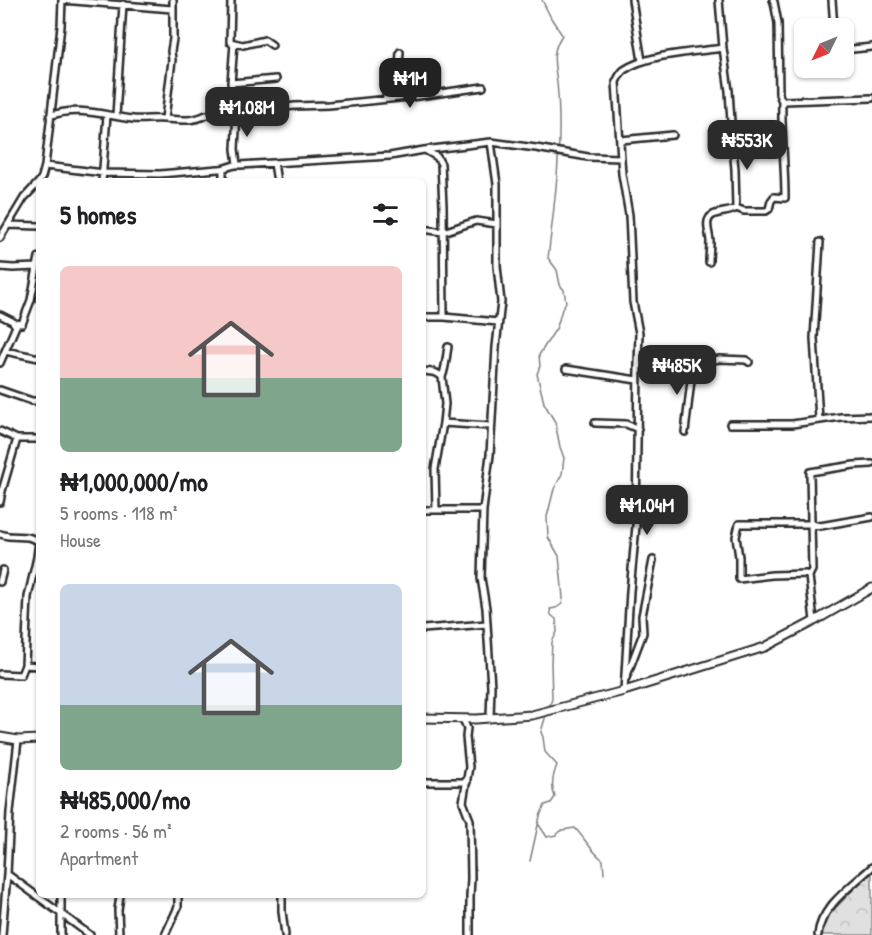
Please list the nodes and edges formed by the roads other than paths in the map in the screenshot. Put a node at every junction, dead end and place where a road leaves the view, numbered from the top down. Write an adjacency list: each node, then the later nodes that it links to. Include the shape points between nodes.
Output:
1 (62, 0): 8 (street); 26 (street)
2 (173, 0): 9 (street)
3 (231, 0): 11 (street, via 230,42)
4 (632, 0): 17 (street)
5 (719, 0): 14 (street)
6 (773, 0): 23 (street)
7 (832, 0): 10 (street)
8 (123, 4): 9 (street); 27 (street)
9 (172, 9): 28 (street, via 172,60)
10 (833, 18)
11 (234, 43): 12 (street, via 243,45 265,39); 19 (street)
12 (272, 45)
13 (872, 47): 15 (street)
14 (723, 48): 17 (street); 46 (street)
15 (854, 49)
16 (400, 52): 22 (street, via 399,66 388,73)
17 (642, 61): 30 (street, via 622,72 616,82)
18 (276, 79): 19 (street)
19 (231, 83): 24 (street)
20 (483, 87): 22 (street)
21 (872, 98): 23 (street)
22 (386, 99): 24 (street, via 331,109 295,106)
23 (782, 100): 46 (street, via 785,198 774,197 766,211)
24 (237, 112): 28 (street); 35 (street)
25 (107, 115): 26 (street, via 64,112); 27 (street); 38 (street)
26 (50, 116): 36 (street)
27 (116, 116): 28 (street)
28 (165, 119)
29 (674, 135): 30 (street)
30 (621, 140): 33 (street)
31 (491, 142): 32 (street); 33 (street, via 588,157); 47 (street)
32 (424, 150): 34 (street, via 390,156); 51 (street, via 441,164)
33 (621, 158): 69 (street, via 639,333)
34 (274, 163): 35 (street); 44 (street)
35 (237, 164): 37 (street)
36 (45, 166): 38 (street); 40 (street)
37 (223, 169): 39 (street); 43 (street)
38 (104, 173): 39 (street); 41 (street)
39 (160, 174): 42 (street)
40 (41, 178)
41 (103, 178)
42 (160, 178)
43 (223, 178)
44 (276, 178)
45 (36, 185): 48 (street)
46 (736, 208): 54 (street, via 709,218)
47 (497, 224): 51 (street, via 476,221); 61 (street, via 496,266 501,302)
48 (8, 225): 49 (street); 52 (street)
49 (36, 226)
50 (426, 229): 51 (street)
51 (443, 232): 60 (street)
52 (0, 238)
53 (820, 242): 77 (street, via 814,338)
54 (709, 262)
55 (0, 267): 56 (street)
56 (36, 267)
57 (36, 276): 62 (street, via 22,324)
58 (0, 315): 62 (street)
59 (426, 317): 60 (street)
60 (444, 317): 61 (street)
61 (498, 322): 81 (street)
62 (15, 323): 64 (street)
63 (448, 347): 72 (street)
64 (5, 351): 65 (street); 67 (street)
65 (36, 357)
66 (749, 362): 68 (street, via 720,359)
67 (0, 363)
68 (693, 363): 69 (street); 84 (street)
69 (638, 365): 73 (street)
70 (566, 369): 73 (street)
71 (426, 371): 72 (street)
72 (442, 377): 78 (street)
73 (637, 380): 82 (street)
74 (0, 390): 75 (street)
75 (36, 401)
76 (872, 416): 77 (street)
77 (819, 420): 80 (street)
78 (443, 423): 81 (street); 90 (street, via 435,469)
79 (595, 423): 82 (street, via 626,424)
80 (730, 424)
81 (490, 426): 91 (street)
82 (638, 429): 108 (street, via 636,526)
83 (0, 431): 85 (street)
84 (685, 432)
85 (17, 439): 86 (street); 88 (street)
86 (36, 439)
87 (872, 464): 93 (street, via 810,472)
88 (0, 502)
89 (426, 510): 90 (street)
90 (436, 510): 91 (street)
91 (483, 510): 103 (street, via 481,578)
92 (872, 517): 93 (street)
93 (812, 524): 99 (street); 99 (street, via 739,524 736,537 739,579)
94 (0, 534): 95 (street)
95 (36, 540)
96 (653, 560): 108 (street, via 642,616 643,633)
97 (36, 565): 105 (street, via 28,597)
98 (3, 570): 100 (street)
99 (809, 576): 102 (street)
100 (0, 582)
101 (872, 588): 102 (main road)
102 (814, 621): 108 (main road, via 765,647)
103 (487, 624): 104 (street); 111 (street)
104 (426, 628)
105 (25, 665): 106 (street); 107 (street, via 21,675)
106 (36, 666)
107 (0, 674)
108 (624, 686): 111 (main road, via 551,711)
109 (426, 718): 110 (main road)
110 (463, 718): 112 (main road); 113 (street)
111 (490, 718): 112 (main road)
112 (477, 719): 113 (street)
113 (468, 728): 118 (street)
114 (0, 737): 116 (main road)
115 (36, 739): 116 (main road)
116 (18, 740): 120 (street)
117 (426, 782): 118 (street)
118 (467, 782): 134 (street, via 463,802 470,820)
119 (872, 867): 135 (street, via 833,904 820,922)
120 (7, 874): 121 (street); 128 (street)
121 (36, 896)
122 (39, 898): 127 (street)
123 (61, 898): 127 (street)
124 (120, 898): 131 (street)
125 (178, 898): 132 (street)
126 (282, 898): 133 (street)
127 (60, 914): 129 (street); 130 (street)
128 (1, 934)
129 (61, 935)
130 (90, 935)
131 (119, 935)
132 (165, 935)
133 (285, 935)
134 (470, 935)
135 (818, 935)

